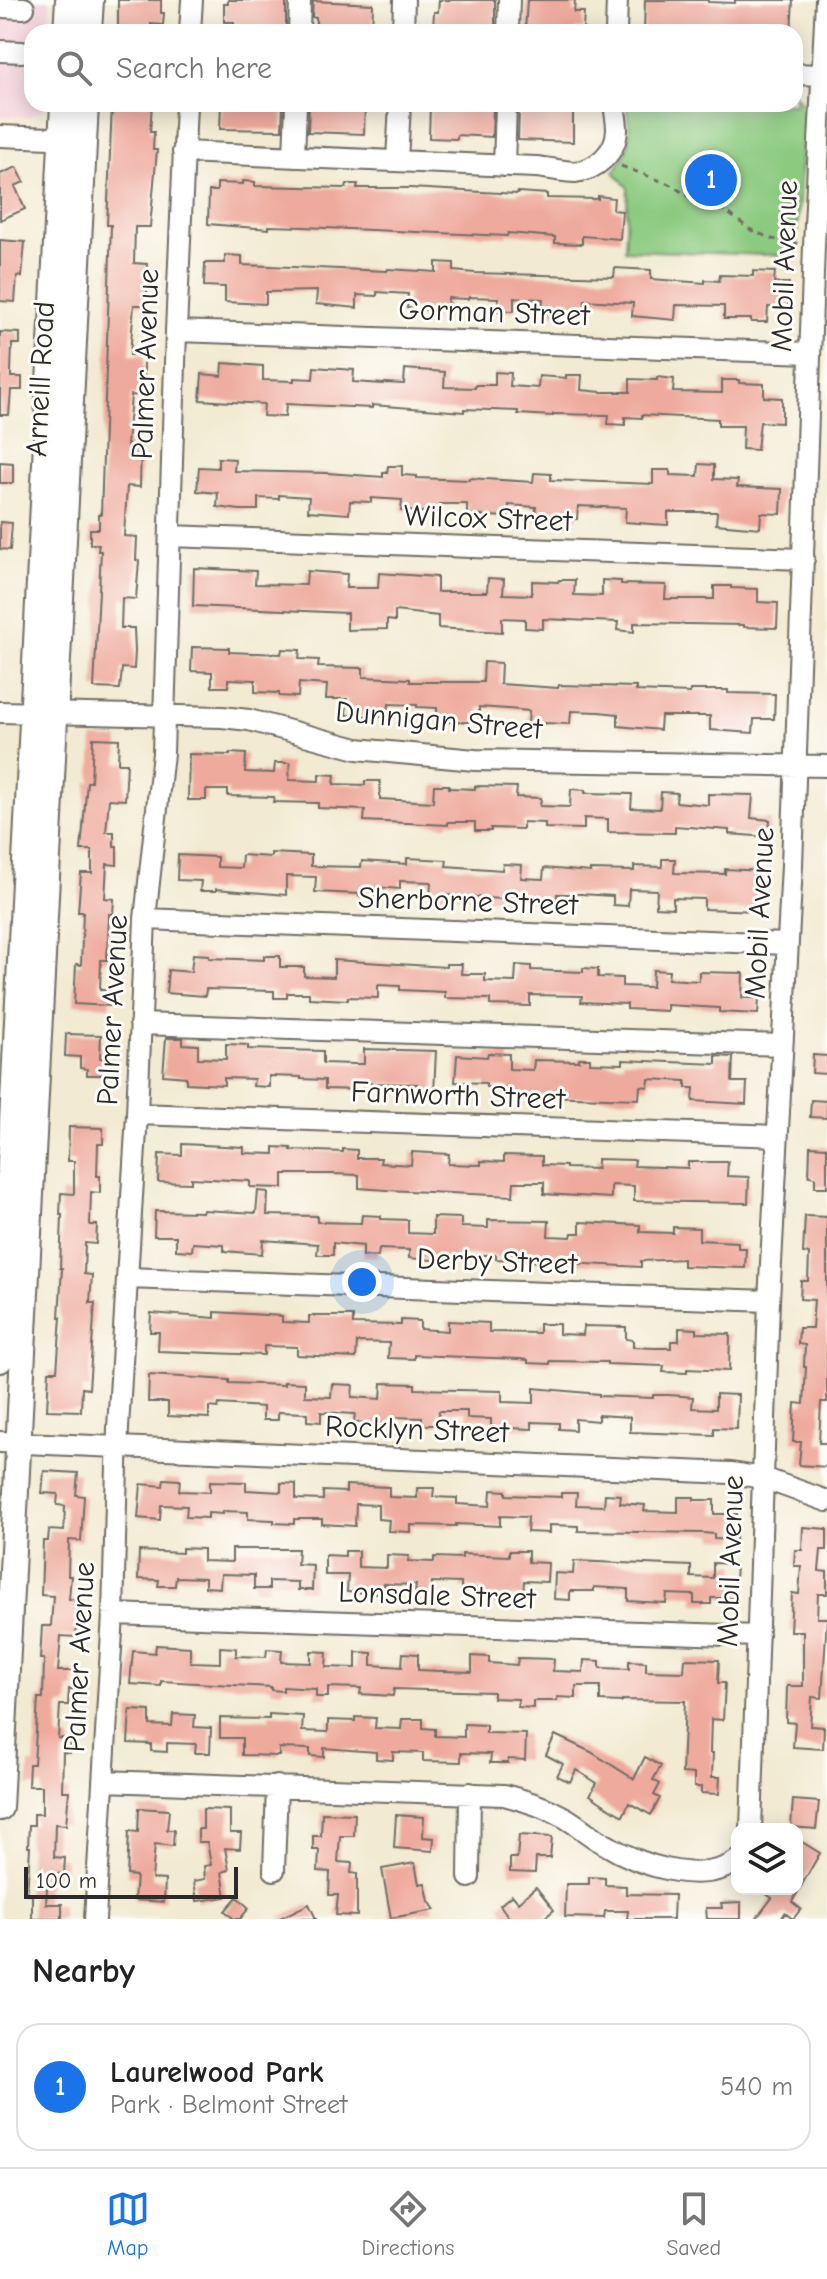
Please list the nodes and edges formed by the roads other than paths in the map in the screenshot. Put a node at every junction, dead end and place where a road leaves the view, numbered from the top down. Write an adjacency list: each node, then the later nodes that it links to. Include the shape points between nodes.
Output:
1 (68, 0): 11 (main road)
2 (91, 0): 12 (main road)
3 (192, 0): 13 (street)
4 (300, 0): 14 (street)
5 (404, 0): 15 (street)
6 (509, 0): 16 (street)
7 (617, 0): 17 (street)
8 (826, 0): 21 (street, Mobil Avenue)
9 (0, 7): 10 (street)
10 (24, 8)
11 (66, 24)
12 (90, 24)
13 (190, 24)
14 (299, 24)
15 (403, 24)
16 (508, 24)
17 (616, 24)
18 (0, 51): 19 (street)
19 (22, 52)
20 (803, 74): 21 (street)
21 (822, 75): 36 (street, Mobil Avenue)
22 (65, 112): 30 (main road, Arneill Road)
23 (83, 112): 30 (main road, Arneill Road)
24 (186, 112): 31 (street, Palmer Avenue)
25 (296, 112): 32 (street)
26 (400, 112): 33 (street)
27 (506, 112): 34 (street)
28 (615, 112): 34 (street, via 613,148 593,167 580,171)
29 (0, 136): 30 (street)
30 (73, 139): 40 (main road, Arneill Road)
31 (183, 152): 32 (street); 35 (street, Palmer Avenue)
32 (294, 157): 33 (street)
33 (397, 161): 34 (street)
34 (504, 166)
35 (176, 331): 36 (street, Gorman Street); 37 (street, Palmer Avenue)
36 (810, 353): 38 (street, Mobil Avenue)
37 (170, 536): 38 (street, Wilcox Street); 41 (street, Palmer Avenue)
38 (804, 559): 42 (street, Mobil Avenue)
39 (0, 712): 40 (street, Dunnigan Street)
40 (44, 714): 41 (street, Dunnigan Street); 52 (main road, Arneill Road, via 17,997); 53 (main road, Arneill Road)
41 (164, 716): 42 (street, Dunnigan Street, via 249,720 357,749 475,760); 44 (street, Palmer Avenue)
42 (797, 765): 43 (street, Dunnigan Street); 45 (street, Mobil Avenue)
43 (827, 766)
44 (145, 919): 45 (street, Sherborne Street); 46 (street, Palmer Avenue)
45 (788, 944): 47 (street, Mobil Avenue)
46 (140, 1024): 47 (street); 48 (street, Palmer Avenue)
47 (782, 1045): 49 (street, Mobil Avenue)
48 (137, 1114): 49 (street, Farnworth Street); 50 (street, Palmer Avenue)
49 (777, 1136): 51 (street, Mobil Avenue)
50 (127, 1278): 51 (street, Derby Street); 54 (street, Palmer Avenue)
51 (769, 1301): 55 (street, Mobil Avenue)
52 (0, 1360)
53 (9, 1442): 54 (street, Rocklyn Street); 62 (main road, Arneill Road)
54 (118, 1447): 55 (street, Rocklyn Street); 57 (street, Palmer Avenue)
55 (763, 1478): 56 (street, Rocklyn Street); 58 (street, Mobil Avenue)
56 (827, 1501)
57 (113, 1614): 58 (street, Lonsdale Street); 59 (street, Palmer Avenue)
58 (758, 1636): 63 (street, Mobil Avenue)
59 (103, 1781): 60 (street); 67 (street, Palmer Avenue)
60 (277, 1786): 61 (street); 65 (street)
61 (470, 1793): 64 (street, via 540,1805 617,1851 657,1866 700,1873); 66 (street)
62 (0, 1808)
63 (751, 1823)
64 (731, 1864)
65 (274, 1870)
66 (469, 1877)
67 (95, 1919)

